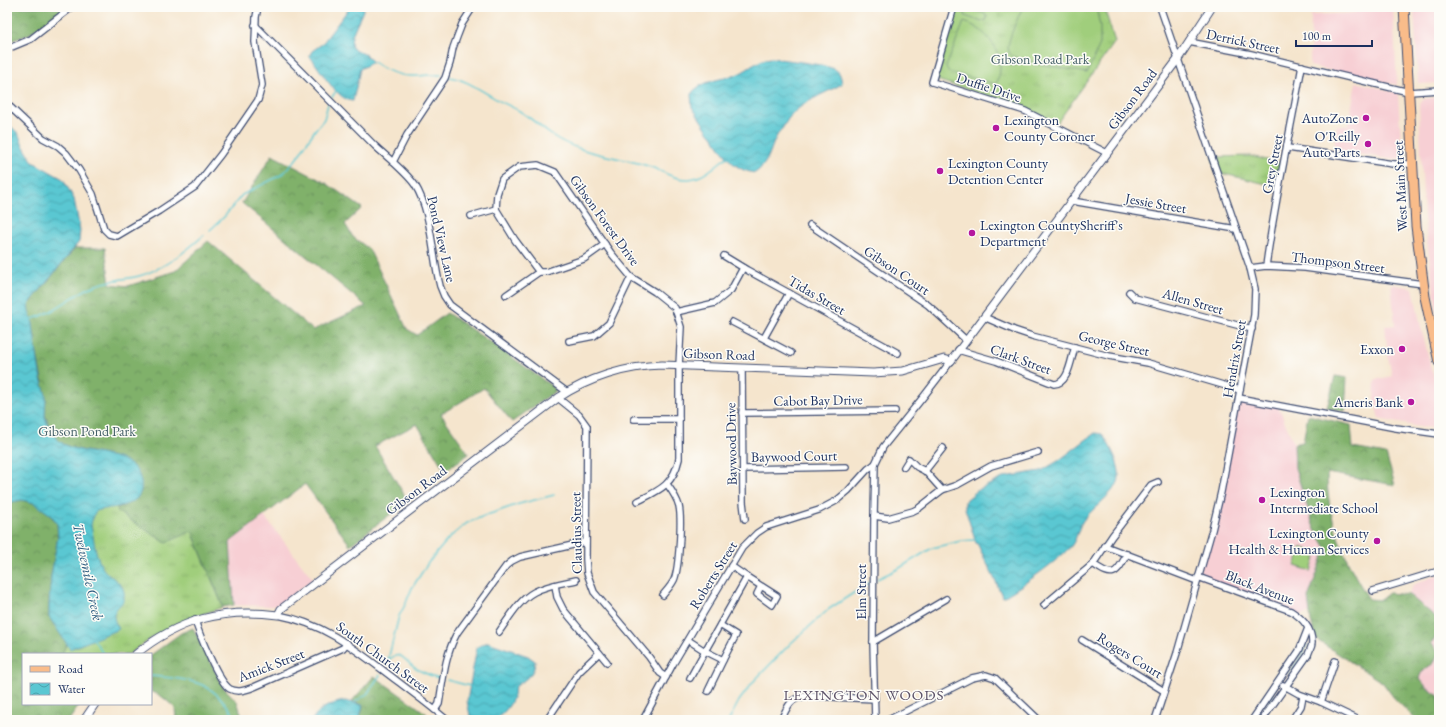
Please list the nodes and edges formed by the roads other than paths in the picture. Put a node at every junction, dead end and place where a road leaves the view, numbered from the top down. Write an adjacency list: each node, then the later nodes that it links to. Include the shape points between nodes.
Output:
1 (72, 7): 10 (street, via 36,36)
2 (258, 7): 8 (street)
3 (473, 7): 18 (street, via 457,36 445,78 407,135)
4 (954, 7): 17 (street, Duffie Drive, via 932,82 1024,112)
5 (1160, 7): 11 (street, Hendrix Street)
6 (1212, 7): 9 (street, Gibson Road)
7 (1404, 7): 14 (main road, West Main Street)
8 (255, 25): 15 (street, via 255,42 262,80 258,100 195,187 117,236 109,234 104,229 93,194 66,153 43,138); 18 (street, Pond View Lane)
9 (1189, 42): 11 (street, Gibson Road); 12 (street, Derrick Street)
10 (7, 49)
11 (1178, 59): 17 (street, Gibson Road); 24 (street, Hendrix Street)
12 (1302, 66): 14 (street, Derrick Street); 16 (street, Grey Street)
13 (1439, 90): 14 (street, Derrick Street)
14 (1409, 92): 19 (main road, West Main Street)
15 (7, 104)
16 (1288, 148): 19 (street, via 1393,164); 27 (street, Grey Street)
17 (1107, 153): 20 (street, Gibson Road)
18 (393, 162): 52 (street, Pond View Lane, via 410,179 420,196 428,222 439,281 450,305)
19 (1413, 164): 32 (main road, West Main Street, via 1416,226)
20 (1072, 201): 24 (street, Jessie Street); 37 (street, Gibson Road)
21 (496, 209): 22 (street); 25 (street, Gibson Forest Drive, via 502,179 519,166 538,165 555,172); 30 (street)
22 (472, 216)
23 (810, 225): 41 (street, Gibson Court, via 928,305)
24 (1236, 229): 29 (street, Hendrix Street)
25 (605, 244): 30 (street, via 584,259); 31 (street, Gibson Forest Drive)
26 (724, 256): 28 (street, Tidas Street)
27 (1266, 266): 29 (street, Thompson Street); 32 (street, Thompson Street, via 1305,268)
28 (743, 268): 34 (street, Tidas Street); 36 (street, via 731,290 715,303)
29 (1250, 268): 39 (street, Hendrix Street, via 1256,295)
30 (539, 272): 35 (street)
31 (631, 277): 36 (street, Gibson Forest Drive, via 655,292 675,308); 42 (street, via 609,323 594,336)
32 (1423, 284): 48 (main road, West Main Street)
33 (1128, 292): 39 (street, Allen Street, via 1136,298)
34 (789, 293): 40 (street); 46 (street, Tidas Street)
35 (506, 295)
36 (676, 312): 49 (street, Gibson Forest Drive, via 681,327)
37 (984, 317): 41 (street, Gibson Road); 43 (street, George Street, via 1032,336)
38 (732, 322): 40 (street)
39 (1252, 329): 51 (street, Hendrix Street)
40 (764, 338): 45 (street)
41 (966, 340): 44 (street, Gibson Road)
42 (569, 341)
43 (1075, 347): 44 (street, Clark Street, via 1064,380 1059,384); 51 (street, George Street, via 1148,363)
44 (958, 350): 47 (street, Gibson Road)
45 (791, 353)
46 (898, 353)
47 (951, 360): 50 (street, Gibson Road, via 944,359 918,368 890,373); 62 (street, Roberts Street, via 883,447)
48 (1439, 362)
49 (679, 366): 50 (street, Gibson Road); 52 (street, Gibson Road, via 631,368); 57 (street, Gibson Forest Drive)
50 (742, 368): 56 (street, Baywood Drive)
51 (1240, 390): 54 (street, Hendrix Street)
52 (567, 392): 53 (street, Gibson Road)
53 (558, 398): 73 (street, Claudius Street, via 579,415 587,426); 88 (street, Gibson Road)
54 (1239, 398): 59 (street); 80 (street, Hendrix Street, via 1221,492)
55 (895, 411): 56 (street, Cabot Bay Drive)
56 (742, 413): 65 (street, Baywood Drive)
57 (679, 419): 58 (street); 68 (street, Gibson Forest Drive, via 679,459 675,473)
58 (634, 420)
59 (1439, 434)
60 (943, 448): 66 (street)
61 (1038, 452): 69 (street, via 996,464 957,485)
62 (875, 464): 71 (street, Elm Street); 77 (street, Roberts Street, via 848,491 828,506 766,527 757,533 742,548)
63 (846, 467): 65 (street, Baywood Court)
64 (904, 467): 66 (street, via 909,459)
65 (743, 469): 72 (street, Baywood Drive)
66 (925, 471): 69 (street)
67 (1158, 482): 74 (street, via 1151,485)
68 (667, 484): 70 (street, Gibson Forest Drive); 85 (street, via 678,501 680,514 676,573)
69 (942, 490): 71 (street, via 913,512 888,518)
70 (638, 500)
71 (874, 516): 95 (street, Elm Street)
72 (745, 519)
73 (586, 542): 103 (street, Claudius Street, via 588,573 594,592); 113 (street, via 520,557 506,566 452,641)
74 (1106, 546): 75 (street, Black Avenue); 76 (street)
75 (1127, 554): 76 (street, via 1113,572 1106,572); 80 (street, Black Avenue)
76 (1093, 564): 87 (street)
77 (731, 566): 79 (street); 93 (street, Roberts Street)
78 (1439, 571): 84 (street)
79 (747, 577): 83 (street); 90 (street)
80 (1198, 579): 91 (street, Black Avenue, via 1290,611 1302,619); 108 (street, Hendrix Street)
81 (576, 580): 82 (street)
82 (555, 585): 92 (street, via 528,596); 99 (street, via 563,609)
83 (762, 586)
84 (1373, 591)
85 (663, 595)
86 (946, 598): 95 (street)
87 (1044, 605)
88 (278, 614): 89 (street, via 229,614); 96 (street, South Church Street, via 316,626)
89 (195, 620): 96 (street, Amick Street, via 222,681 229,689 236,691 254,687 343,648); 98 (street, via 165,634)
90 (720, 625): 97 (street); 100 (street, via 736,635)
91 (1308, 628): 105 (street, via 1299,651); 106 (street, via 1311,646)
92 (500, 632)
93 (688, 640): 97 (street); 103 (street, Roberts Street)
94 (1082, 640): 108 (street, Rogers Court)
95 (873, 642): 110 (street, Elm Street)
96 (347, 643): 113 (street, South Church Street)
97 (705, 651): 100 (street); 104 (street)
98 (137, 653)
99 (599, 653): 102 (street); 118 (street, via 579,672)
100 (723, 660): 107 (street)
101 (1335, 660): 111 (street)
102 (606, 662)
103 (666, 677): 119 (street, Roberts Street)
104 (690, 678)
105 (1279, 682): 106 (street); 125 (street)
106 (1286, 686): 109 (street); 126 (street)
107 (708, 691)
108 (1164, 691): 124 (street, Hendrix Street)
109 (1303, 696): 111 (street); 127 (street, via 1301,706)
110 (875, 698): 120 (street, via 800,697 790,702); 121 (street, Elm Street)
111 (1321, 702): 128 (street)
112 (94, 705): 114 (street)
113 (435, 710): 117 (street, South Church Street)
114 (84, 720)
115 (133, 720): 116 (street)
116 (137, 720)
117 (447, 720)
118 (547, 720)
119 (643, 720)
120 (781, 720)
121 (875, 720)
122 (888, 720): 123 (street, via 972,678 986,674 995,678)
123 (1039, 720)
124 (1154, 720)
125 (1252, 720)
126 (1262, 720)
127 (1292, 720)
128 (1359, 720)

